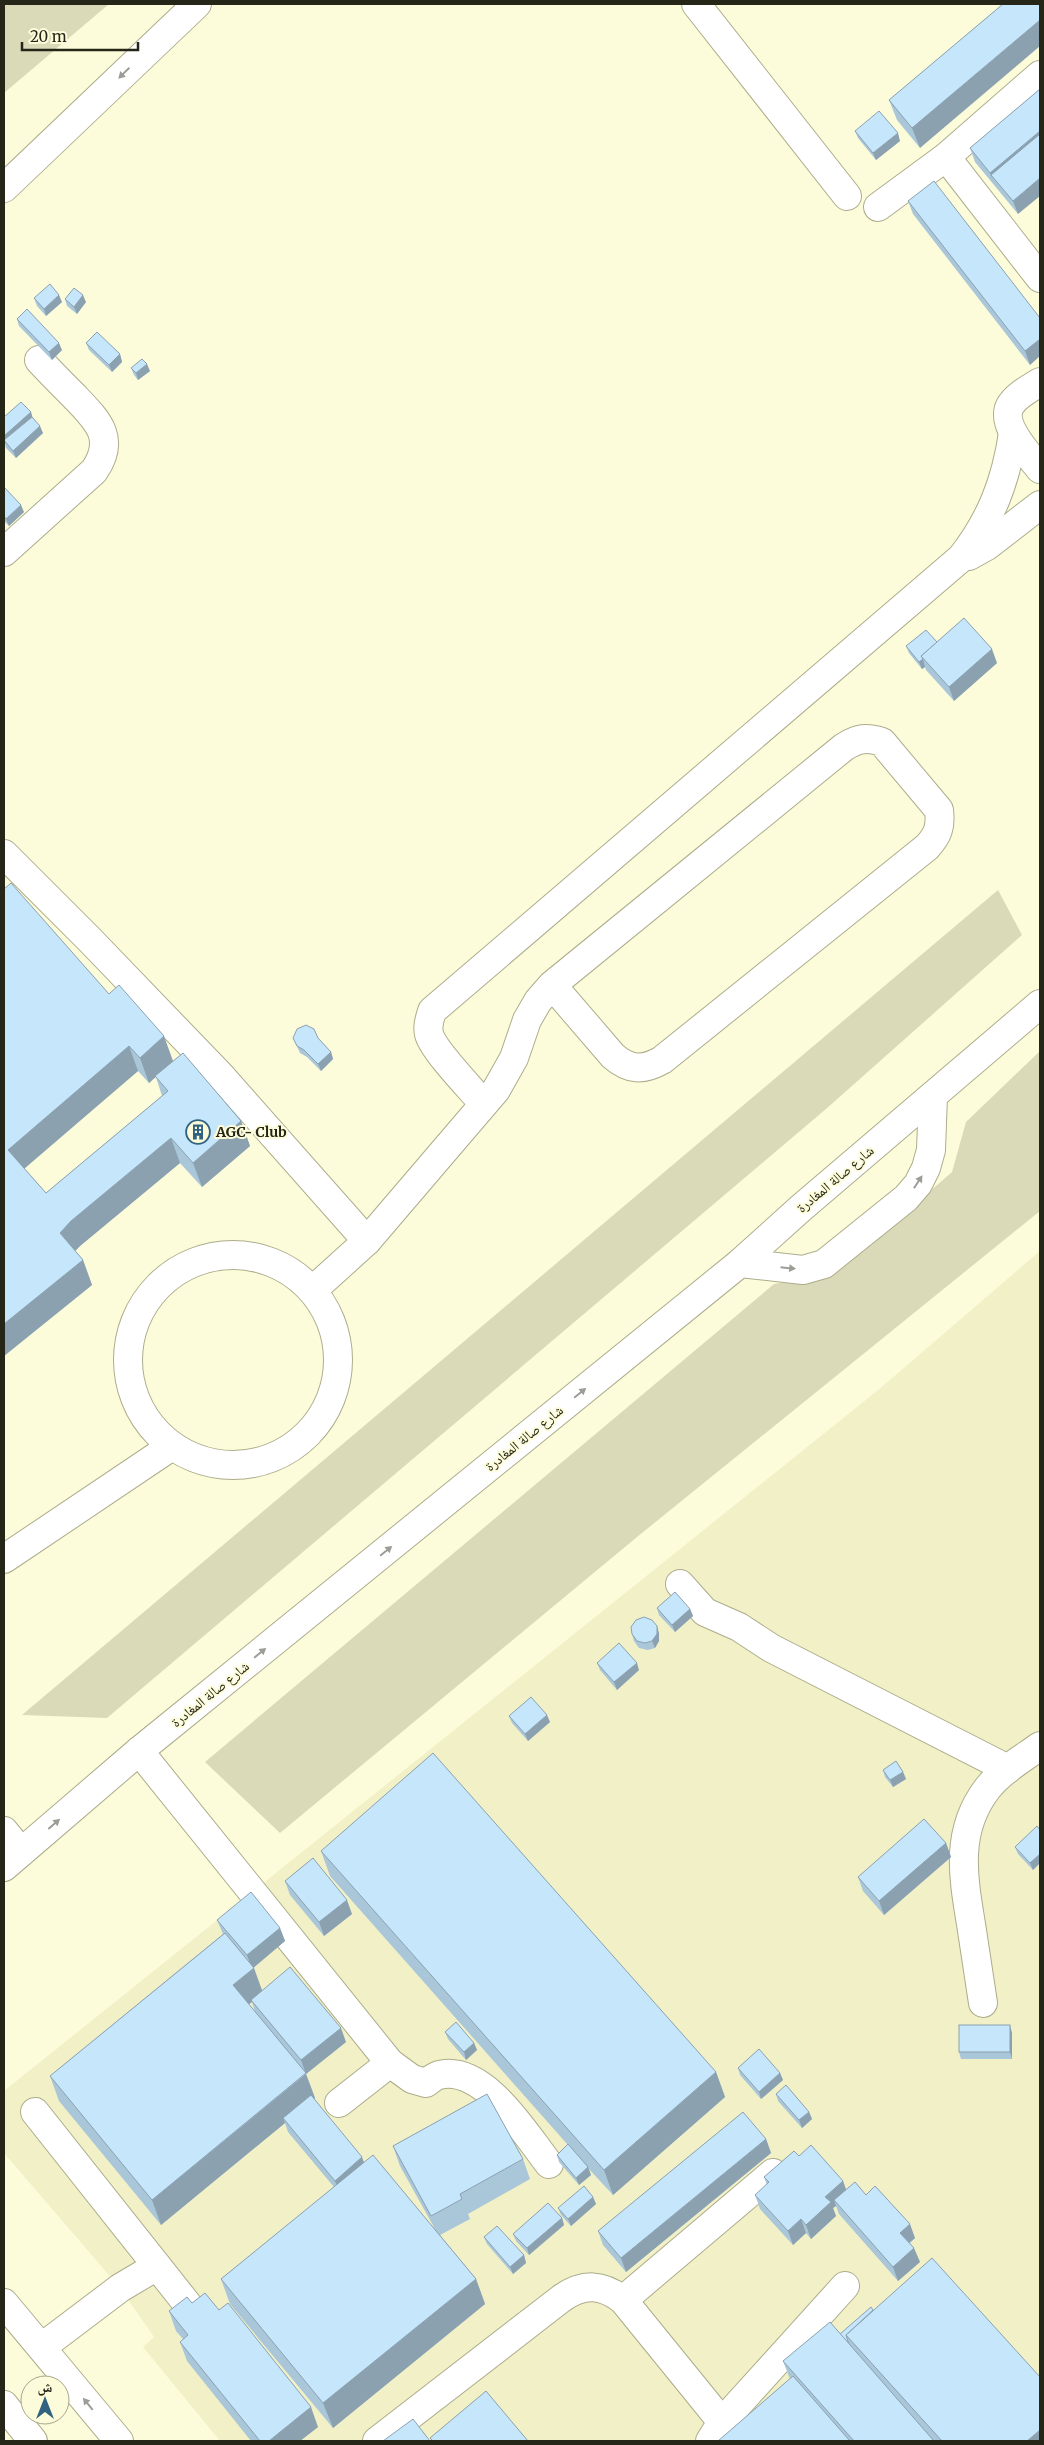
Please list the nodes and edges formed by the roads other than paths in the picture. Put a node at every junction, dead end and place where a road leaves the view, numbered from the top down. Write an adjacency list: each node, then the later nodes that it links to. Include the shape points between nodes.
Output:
1 (197, 4): 5 (main road, one-way to 5)
2 (696, 4): 6 (main road)
3 (1040, 74): 4 (main road)
4 (946, 157): 7 (main road); 8 (main road)
5 (4, 188)
6 (847, 196)
7 (878, 207)
8 (1040, 278)
9 (39, 360): 14 (main road, via 94,416 102,429 105,444 102,458 94,471)
10 (1040, 382): 11 (main road, via 1010,406 1007,416)
11 (1013, 433): 12 (main road); 15 (main road, via 1002,486 992,512)
12 (1040, 469)
13 (1040, 505): 15 (main road, via 987,546)
14 (4, 552)
15 (961, 558): 20 (main road, via 432,1011 428,1022 429,1034 435,1046)
16 (4, 854): 21 (main road, via 221,1076)
17 (552, 985): 17 (main road, via 855,740 869,738 882,742 939,810 941,824 927,847 650,1067 636,1069 623,1065); 20 (main road, via 527,1020 506,1075)
18 (1040, 1004): 19 (main road, شارع صالة المغادرة)
19 (933, 1096): 22 (main road, شارع صالة المغادرة); 22 (main road, one-way to 19, via 802,1270 824,1264 906,1198 918,1184 931,1150)
20 (483, 1103): 21 (main road)
21 (367, 1241): 23 (main road)
22 (740, 1263): 28 (main road, شارع صالة المغادرة, one-way to 22)
23 (313, 1290): 24 (main road, via 328,1311 336,1335 339,1361 336,1386 326,1410 312,1430 293,1447 270,1458 245,1464 219,1464); 24 (main road, via 272,1261 247,1255 221,1255 196,1261 173,1272 154,1289 130,1333 127,1358 130,1384 138,1408 153,1429)
24 (172, 1446): 25 (main road)
25 (4, 1559)
26 (680, 1584): 29 (main road, via 705,1612)
27 (1040, 1746): 29 (main road)
28 (139, 1751): 31 (main road, شارع صالة المغادرة, one-way to 28); 33 (main road)
29 (1008, 1769): 32 (main road, via 987,1789 972,1815 964,1843 962,1873)
30 (4, 1831): 31 (main road)
31 (12, 1860)
32 (983, 2003)
33 (390, 2063): 34 (main road); 36 (main road, via 412,2080 426,2083 438,2075 453,2074 480,2085 492,2094)
34 (339, 2103)
35 (35, 2112): 38 (main road)
36 (549, 2164)
37 (773, 2173): 40 (main road)
38 (157, 2266): 42 (main road); 43 (main road, via 120,2288)
39 (846, 2286): 45 (main road)
40 (623, 2300): 45 (main road); 48 (main road, via 600,2287 573,2291)
41 (4, 2303): 43 (main road)
42 (188, 2305)
43 (42, 2347): 47 (main road, one-way to 43)
44 (4, 2405): 46 (main road)
45 (716, 2432)
46 (33, 2441)
47 (119, 2441)
48 (377, 2441)

